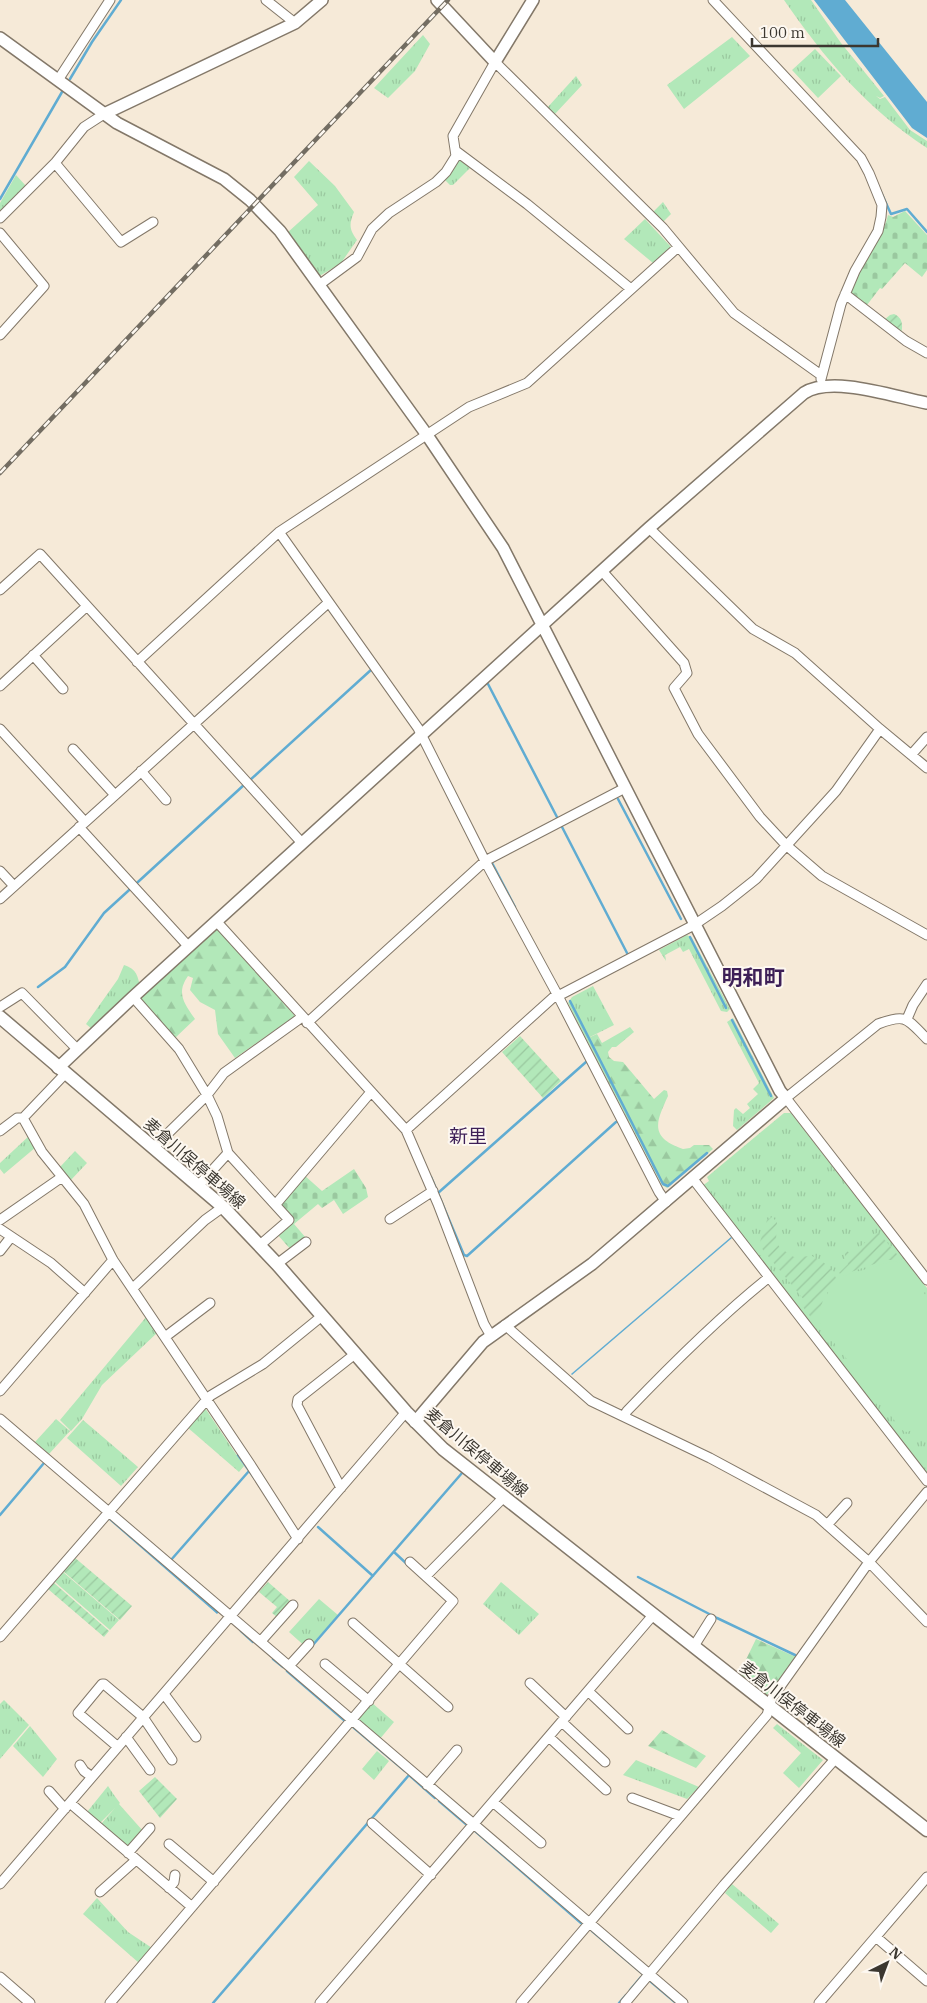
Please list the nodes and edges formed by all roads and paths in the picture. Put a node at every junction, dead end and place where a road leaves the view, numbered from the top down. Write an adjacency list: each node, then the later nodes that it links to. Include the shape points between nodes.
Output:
1 (110, 0): 10 (street)
2 (266, 0): 7 (street)
3 (322, 0): 7 (street)
4 (437, 0): 9 (street)
5 (533, 0): 9 (street)
6 (714, 0): 20 (street, via 853,149 870,173 882,205 882,217)
7 (295, 23): 11 (street)
8 (0, 38): 10 (street)
9 (495, 62): 12 (street, via 453,136); 17 (street, via 663,228)
10 (58, 80): 11 (street)
11 (104, 114): 13 (street, via 84,127); 18 (street, via 234,186 280,232)
12 (456, 152): 18 (street, via 446,172 436,182 389,213 372,229 358,257); 19 (street, via 527,204)
13 (55, 163): 14 (street); 15 (street, via 121,242)
14 (0, 218)
15 (153, 222)
16 (0, 233): 21 (street, via 44,286)
17 (678, 247): 19 (street); 23 (street, via 734,313)
18 (318, 285): 25 (street)
19 (631, 289): 25 (street, via 527,383 469,407)
20 (845, 294): 22 (street, via 906,341); 23 (street)
21 (0, 335)
22 (927, 353)
23 (820, 381): 24 (street); 26 (street)
24 (927, 403)
25 (427, 435): 27 (street); 32 (street, via 503,548)
26 (649, 528): 28 (street); 39 (street, via 753,629 795,653)
27 (279, 532): 30 (street); 34 (street)
28 (602, 571): 32 (street); 51 (street, via 684,662 687,673 674,688 694,726 760,817)
29 (0, 590): 31 (street, via 40,554)
30 (328, 603): 37 (street); 40 (street)
31 (87, 606): 33 (street); 34 (street)
32 (542, 625): 40 (street); 46 (street)
33 (33, 655): 35 (street); 36 (street)
34 (137, 662): 37 (street)
35 (0, 686)
36 (63, 689)
37 (193, 724): 45 (street); 50 (street)
38 (0, 729): 49 (street)
39 (880, 729): 43 (street); 51 (street, via 836,792)
40 (421, 735): 50 (street); 52 (street)
41 (927, 737): 43 (street)
42 (74, 749): 47 (street)
43 (911, 755): 44 (street)
44 (927, 768)
45 (140, 771): 47 (street); 48 (street)
46 (625, 788): 52 (street); 57 (street)
47 (115, 795): 49 (street)
48 (166, 800)
49 (82, 825): 54 (street); 59 (street)
50 (302, 843): 56 (street)
51 (786, 845): 57 (street, via 756,879); 58 (street, via 822,876)
52 (485, 861): 61 (street); 65 (street)
53 (0, 870): 54 (street)
54 (14, 886): 55 (street)
55 (0, 899)
56 (216, 922): 59 (street); 65 (street)
57 (694, 925): 61 (street); 72 (street)
58 (927, 935)
59 (189, 947): 62 (street)
60 (927, 984): 66 (street)
61 (558, 995): 75 (street); 82 (street)
62 (133, 997): 68 (street); 71 (street, via 179,1049)
63 (0, 1007): 68 (street, via 22,993)
64 (0, 1017): 69 (main road, 麦倉川俣停車場線)
65 (305, 1020): 70 (street); 71 (street, via 224,1073)
66 (907, 1020): 67 (street); 72 (street, via 896,1017 878,1024)
67 (927, 1039)
68 (77, 1049): 69 (street)
69 (62, 1071): 73 (street); 76 (main road, 麦倉川俣停車場線)
70 (371, 1092): 75 (street); 83 (street)
71 (207, 1095): 76 (street); 77 (street, via 218,1116)
72 (786, 1098): 79 (street); 95 (street)
73 (23, 1118): 74 (street, via 17,1118); 78 (street, via 42,1152)
74 (1, 1129)
75 (406, 1130): 81 (street)
76 (153, 1148): 80 (main road, 麦倉川俣停車場線)
77 (228, 1152): 80 (street); 83 (street)
78 (62, 1177): 86 (street); 92 (street, via 84,1204)
79 (693, 1179): 82 (street); 94 (street)
80 (198, 1186): 84 (main road, 麦倉川俣停車場線)
81 (433, 1191): 85 (street); 101 (street)
82 (666, 1202): 100 (street, via 576,1277)
83 (276, 1204): 90 (street, via 289,1220)
84 (223, 1208): 90 (main road, 麦倉川俣停車場線); 96 (street)
85 (390, 1219)
86 (0, 1220)
87 (0, 1229): 88 (street)
88 (11, 1237): 91 (street); 97 (street, via 51,1263)
89 (306, 1242): 93 (street)
90 (260, 1245): 93 (main road, 麦倉川俣停車場線)
91 (0, 1251)
92 (113, 1260): 96 (street); 97 (street)
93 (277, 1264): 99 (main road, 麦倉川俣停車場線)
94 (768, 1278): 107 (street, via 675,1362); 110 (street)
95 (927, 1280)
96 (133, 1288): 102 (street)
97 (85, 1293): 104 (street)
98 (210, 1303): 102 (street)
99 (322, 1316): 103 (main road, 麦倉川俣停車場線); 105 (street, via 263,1364)
100 (506, 1325): 101 (street); 107 (street, via 591,1401)
101 (491, 1336): 109 (street)
102 (165, 1337): 105 (street)
103 (355, 1354): 106 (main road, 麦倉川俣停車場線); 111 (street, via 298,1399 297,1405)
104 (0, 1391)
105 (206, 1400): 115 (street); 117 (street)
106 (406, 1412): 109 (main road, 麦倉川俣停車場線); 111 (street)
107 (624, 1416): 116 (street, via 816,1515)
108 (0, 1419): 115 (street)
109 (415, 1422): 113 (main road, 麦倉川俣停車場線)
110 (927, 1481)
111 (341, 1488): 117 (street)
112 (927, 1492): 119 (street)
113 (504, 1497): 120 (street); 122 (main road, 麦倉川俣停車場線)
114 (847, 1503): 116 (street)
115 (108, 1512): 123 (street); 127 (street)
116 (827, 1525): 119 (street)
117 (298, 1539): 123 (street)
118 (410, 1562): 120 (street)
119 (869, 1562): 125 (street); 138 (street, via 772,1698)
120 (426, 1576): 132 (street, via 453,1601)
121 (293, 1605): 128 (street)
122 (654, 1614): 130 (main road, 麦倉川俣停車場線); 135 (street)
123 (230, 1615): 128 (street); 136 (street)
124 (711, 1619): 130 (street)
125 (927, 1622)
126 (353, 1623): 132 (street)
127 (0, 1637)
128 (261, 1642): 133 (street)
129 (309, 1644): 133 (street)
130 (694, 1646): 138 (main road, 麦倉川俣停車場線)
131 (325, 1664): 137 (street)
132 (400, 1664): 137 (street); 139 (street)
133 (289, 1666): 142 (street)
134 (530, 1683): 141 (street)
135 (588, 1691): 141 (street); 143 (street)
136 (164, 1694): 140 (street); 145 (street)
137 (369, 1701): 142 (street)
138 (770, 1706): 149 (main road, 麦倉川俣停車場線); 161 (street, via 767,1714)
139 (448, 1707)
140 (143, 1717): 144 (street); 147 (street, via 104,1684 80,1710 80,1716); 150 (street)
141 (564, 1720): 146 (street); 151 (street)
142 (352, 1721): 155 (street); 173 (street)
143 (628, 1729)
144 (126, 1737): 147 (street); 153 (street)
145 (196, 1737)
146 (549, 1737): 156 (street); 159 (street)
147 (118, 1747): 154 (street)
148 (457, 1750): 155 (street)
149 (836, 1758): 164 (main road, 麦倉川俣停車場線); 180 (street)
150 (172, 1760)
151 (605, 1762)
152 (80, 1765): 154 (street)
153 (150, 1770)
154 (92, 1777): 160 (street)
155 (427, 1785): 163 (street)
156 (606, 1790)
157 (49, 1791): 160 (street)
158 (632, 1798): 161 (street)
159 (493, 1802): 163 (street); 167 (street)
160 (67, 1806): 168 (street); 174 (street)
161 (680, 1816): 178 (street)
162 (372, 1823): 171 (street)
163 (474, 1825): 171 (street); 178 (street)
164 (925, 1826)
165 (150, 1828): 168 (street)
166 (169, 1844): 173 (street)
167 (541, 1844)
168 (128, 1853): 169 (street)
169 (136, 1860): 175 (street); 176 (street)
170 (175, 1875): 175 (street)
171 (430, 1875): 185 (street)
172 (927, 1877): 179 (street)
173 (214, 1882): 177 (street)
174 (0, 1884)
175 (169, 1888): 177 (street)
176 (100, 1892)
177 (192, 1908): 184 (street)
178 (589, 1924): 180 (street); 186 (street)
179 (876, 1937): 182 (street); 189 (street)
180 (649, 1974): 187 (street); 188 (street)
181 (0, 1977): 183 (street)
182 (927, 1981)
183 (30, 2003)
184 (110, 2003)
185 (320, 2003)
186 (521, 2003)
187 (625, 2003)
188 (683, 2003)
189 (819, 2003)

